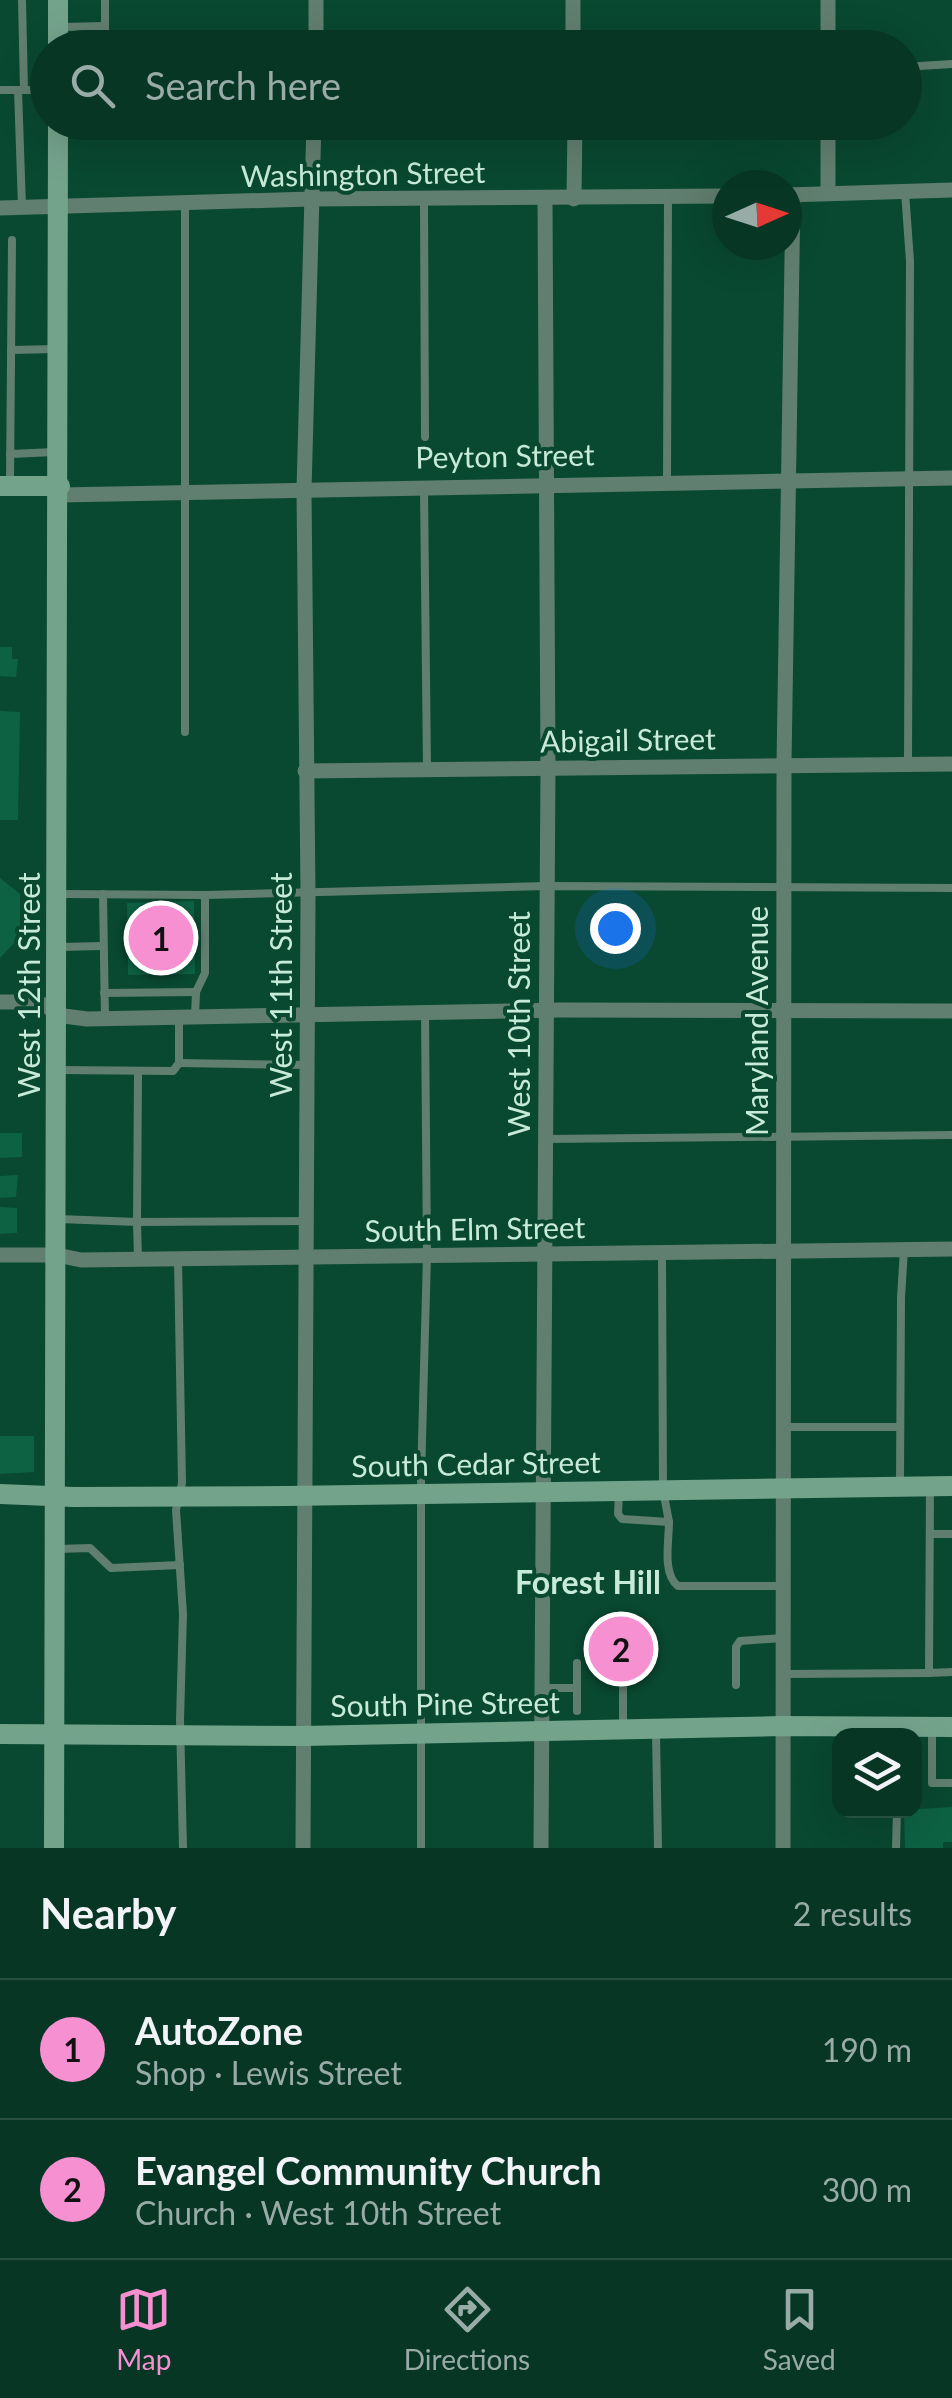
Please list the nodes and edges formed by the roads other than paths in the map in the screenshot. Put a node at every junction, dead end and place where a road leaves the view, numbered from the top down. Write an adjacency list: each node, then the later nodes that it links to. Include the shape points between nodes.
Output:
1 (22, 0): 17 (lane)
2 (58, 0): 8 (main road)
3 (104, 0): 7 (lane)
4 (316, 0): 11 (street)
5 (572, 0): 12 (street)
6 (828, 0): 13 (street)
7 (105, 26): 9 (lane); 10 (lane)
8 (58, 30)
9 (88, 30)
10 (105, 30)
11 (316, 30)
12 (573, 30)
13 (828, 30)
14 (952, 64): 15 (lane)
15 (922, 66)
16 (0, 90): 17 (lane)
17 (21, 90): 18 (lane); 35 (lane)
18 (30, 90)
19 (58, 140): 34 (main road, West 12th Street)
20 (313, 140): 29 (street, West 11th Street)
21 (574, 140): 31 (street)
22 (828, 140): 25 (street)
23 (904, 190): 24 (street); 25 (street); 45 (lane)
24 (952, 190)
25 (828, 192): 26 (street)
26 (802, 194)
27 (712, 196): 28 (street, Washington Street)
28 (668, 197): 31 (street, Washington Street); 47 (lane)
29 (311, 199): 32 (street, Washington Street); 33 (street, Washington Street); 52 (street, West 11th Street)
30 (545, 199): 31 (street, Washington Street); 32 (street, Washington Street); 48 (street, West 10th Street)
31 (574, 199)
32 (424, 200): 41 (lane)
33 (185, 203): 34 (street, Washington Street); 53 (lane)
34 (58, 205): 35 (street, Washington Street); 39 (main road, West 12th Street)
35 (22, 206): 36 (street, Washington Street)
36 (0, 208)
37 (12, 240): 40 (lane)
38 (790, 260): 46 (street, Maryland Avenue)
39 (59, 349): 40 (lane); 42 (main road, West 12th Street)
40 (11, 350): 43 (lane)
41 (425, 438)
42 (60, 452): 43 (lane); 51 (main road, West 12th Street)
43 (10, 454): 49 (lane)
44 (952, 478): 45 (street, Peyton Street)
45 (909, 479): 46 (street, Peyton Street); 55 (lane)
46 (790, 481): 47 (street, Peyton Street); 56 (street, Maryland Avenue)
47 (667, 482): 48 (street, Peyton Street)
48 (544, 484): 50 (street, Peyton Street); 58 (street, West 10th Street)
49 (5, 486): 51 (main road, Peyton Street)
50 (424, 487): 52 (street, Peyton Street); 59 (lane)
51 (60, 490): 53 (street, Peyton Street); 64 (main road, West 12th Street)
52 (304, 490): 53 (street, Peyton Street); 60 (street, West 11th Street)
53 (184, 493): 54 (lane)
54 (185, 732)
55 (908, 762): 56 (street, Abigail Street); 57 (street, Abigail Street)
56 (784, 764): 58 (street, Abigail Street); 61 (street, Maryland Avenue)
57 (952, 764)
58 (548, 768): 59 (street, Abigail Street); 62 (street, West 10th Street)
59 (427, 770): 60 (street, Abigail Street)
60 (305, 771): 66 (street, West 11th Street)
61 (784, 885): 62 (lane); 63 (lane); 75 (street, Maryland Avenue)
62 (546, 886): 66 (lane); 74 (street, West 10th Street)
63 (952, 888)
64 (58, 894): 65 (lane); 69 (main road, West 12th Street)
65 (103, 894): 67 (lane); 68 (lane)
66 (308, 894): 67 (lane); 78 (street, West 11th Street)
67 (205, 895): 70 (lane, via 205,973)
68 (103, 946): 69 (lane); 71 (lane)
69 (58, 947): 73 (main road, West 12th Street)
70 (196, 992): 71 (lane); 79 (lane)
71 (104, 993): 80 (lane)
72 (0, 1002): 73 (street, via 38,1002)
73 (58, 1011): 80 (street); 83 (main road, West 12th Street)
74 (546, 1011): 75 (street); 77 (street); 87 (street, West 10th Street)
75 (784, 1011): 76 (street); 86 (street, Maryland Avenue)
76 (952, 1011)
77 (424, 1013): 78 (street); 98 (lane)
78 (308, 1016): 79 (street); 82 (street, West 11th Street)
79 (187, 1018): 80 (street); 81 (lane)
80 (105, 1019)
81 (180, 1063): 82 (lane); 84 (lane, via 174,1071)
82 (308, 1065): 89 (street, West 11th Street)
83 (58, 1070): 84 (lane); 88 (main road, West 12th Street)
84 (138, 1071): 90 (lane)
85 (952, 1135): 86 (lane)
86 (782, 1137): 87 (lane); 93 (street, Maryland Avenue)
87 (546, 1138): 95 (street, West 10th Street)
88 (57, 1219): 90 (lane); 97 (main road, West 12th Street)
89 (307, 1221): 90 (lane); 99 (street, West 11th Street)
90 (137, 1222): 100 (lane)
91 (904, 1249): 92 (street, South Elm Street); 93 (street, South Elm Street); 103 (lane)
92 (952, 1249)
93 (783, 1250): 94 (street, South Elm Street); 102 (street, Maryland Avenue)
94 (662, 1252): 95 (street, South Elm Street); 108 (lane)
95 (543, 1254): 98 (street, South Elm Street); 110 (street, West 10th Street)
96 (0, 1255): 97 (street, South Elm Street)
97 (58, 1255): 100 (street, South Elm Street); 113 (main road, West 12th Street)
98 (427, 1256): 99 (street, South Elm Street); 111 (lane)
99 (306, 1258): 101 (street, South Elm Street); 115 (street, West 11th Street)
100 (138, 1259): 101 (street, South Elm Street)
101 (178, 1259): 114 (lane)
102 (782, 1427): 103 (lane); 105 (street, Maryland Avenue)
103 (899, 1427): 106 (lane)
104 (952, 1486): 107 (main road, South Cedar Street)
105 (781, 1487): 106 (main road, South Cedar Street); 108 (main road, South Cedar Street); 121 (street, Maryland Avenue)
106 (900, 1487): 107 (main road, South Cedar Street)
107 (930, 1487): 117 (lane)
108 (664, 1490): 109 (main road, South Cedar Street); 116 (lane)
109 (618, 1491): 110 (main road, South Cedar Street); 116 (lane, via 622,1519)
110 (542, 1492): 111 (main road, South Cedar Street); 129 (street, West 10th Street)
111 (421, 1493): 115 (main road, South Cedar Street); 139 (lane)
112 (0, 1494): 113 (main road, South Cedar Street)
113 (57, 1496): 114 (main road, South Cedar Street); 119 (main road, West 12th Street)
114 (181, 1496): 115 (main road, South Cedar Street); 120 (lane)
115 (306, 1496): 142 (street, West 11th Street)
116 (669, 1522): 121 (lane, via 672,1583)
117 (930, 1534): 118 (lane); 126 (lane)
118 (952, 1534)
119 (57, 1549): 120 (lane, via 90,1548 111,1568); 140 (main road, West 12th Street)
120 (180, 1565): 141 (lane)
121 (782, 1586): 122 (street, Maryland Avenue)
122 (782, 1638): 127 (street, Maryland Avenue); 128 (lane, via 740,1641)
123 (577, 1663): 130 (lane)
124 (622, 1665): 135 (lane)
125 (952, 1672): 126 (lane)
126 (929, 1673): 127 (lane)
127 (782, 1674): 132 (street, Maryland Avenue)
128 (736, 1685)
129 (542, 1688): 130 (lane); 137 (street, West 10th Street)
130 (577, 1688): 131 (lane)
131 (576, 1710)
132 (783, 1726): 134 (main road, South Pine Street); 136 (main road, South Pine Street); 151 (street, Maryland Avenue)
133 (942, 1727): 143 (lane, via 932,1783)
134 (832, 1728)
135 (623, 1730): 136 (main road, South Pine Street); 137 (main road, South Pine Street)
136 (656, 1730): 150 (lane)
137 (541, 1731): 139 (main road, South Pine Street); 149 (street, West 10th Street)
138 (0, 1734): 140 (main road, South Pine Street)
139 (421, 1734): 142 (main road, South Pine Street); 148 (lane)
140 (55, 1735): 141 (main road, South Pine Street); 145 (main road, West 12th Street)
141 (182, 1735): 142 (main road, South Pine Street); 146 (lane)
142 (303, 1736): 147 (street, West 11th Street)
143 (952, 1783)
144 (897, 1818): 152 (lane)
145 (54, 1848)
146 (182, 1848)
147 (304, 1848)
148 (422, 1848)
149 (541, 1848)
150 (658, 1848)
151 (783, 1848)
152 (896, 1848)

